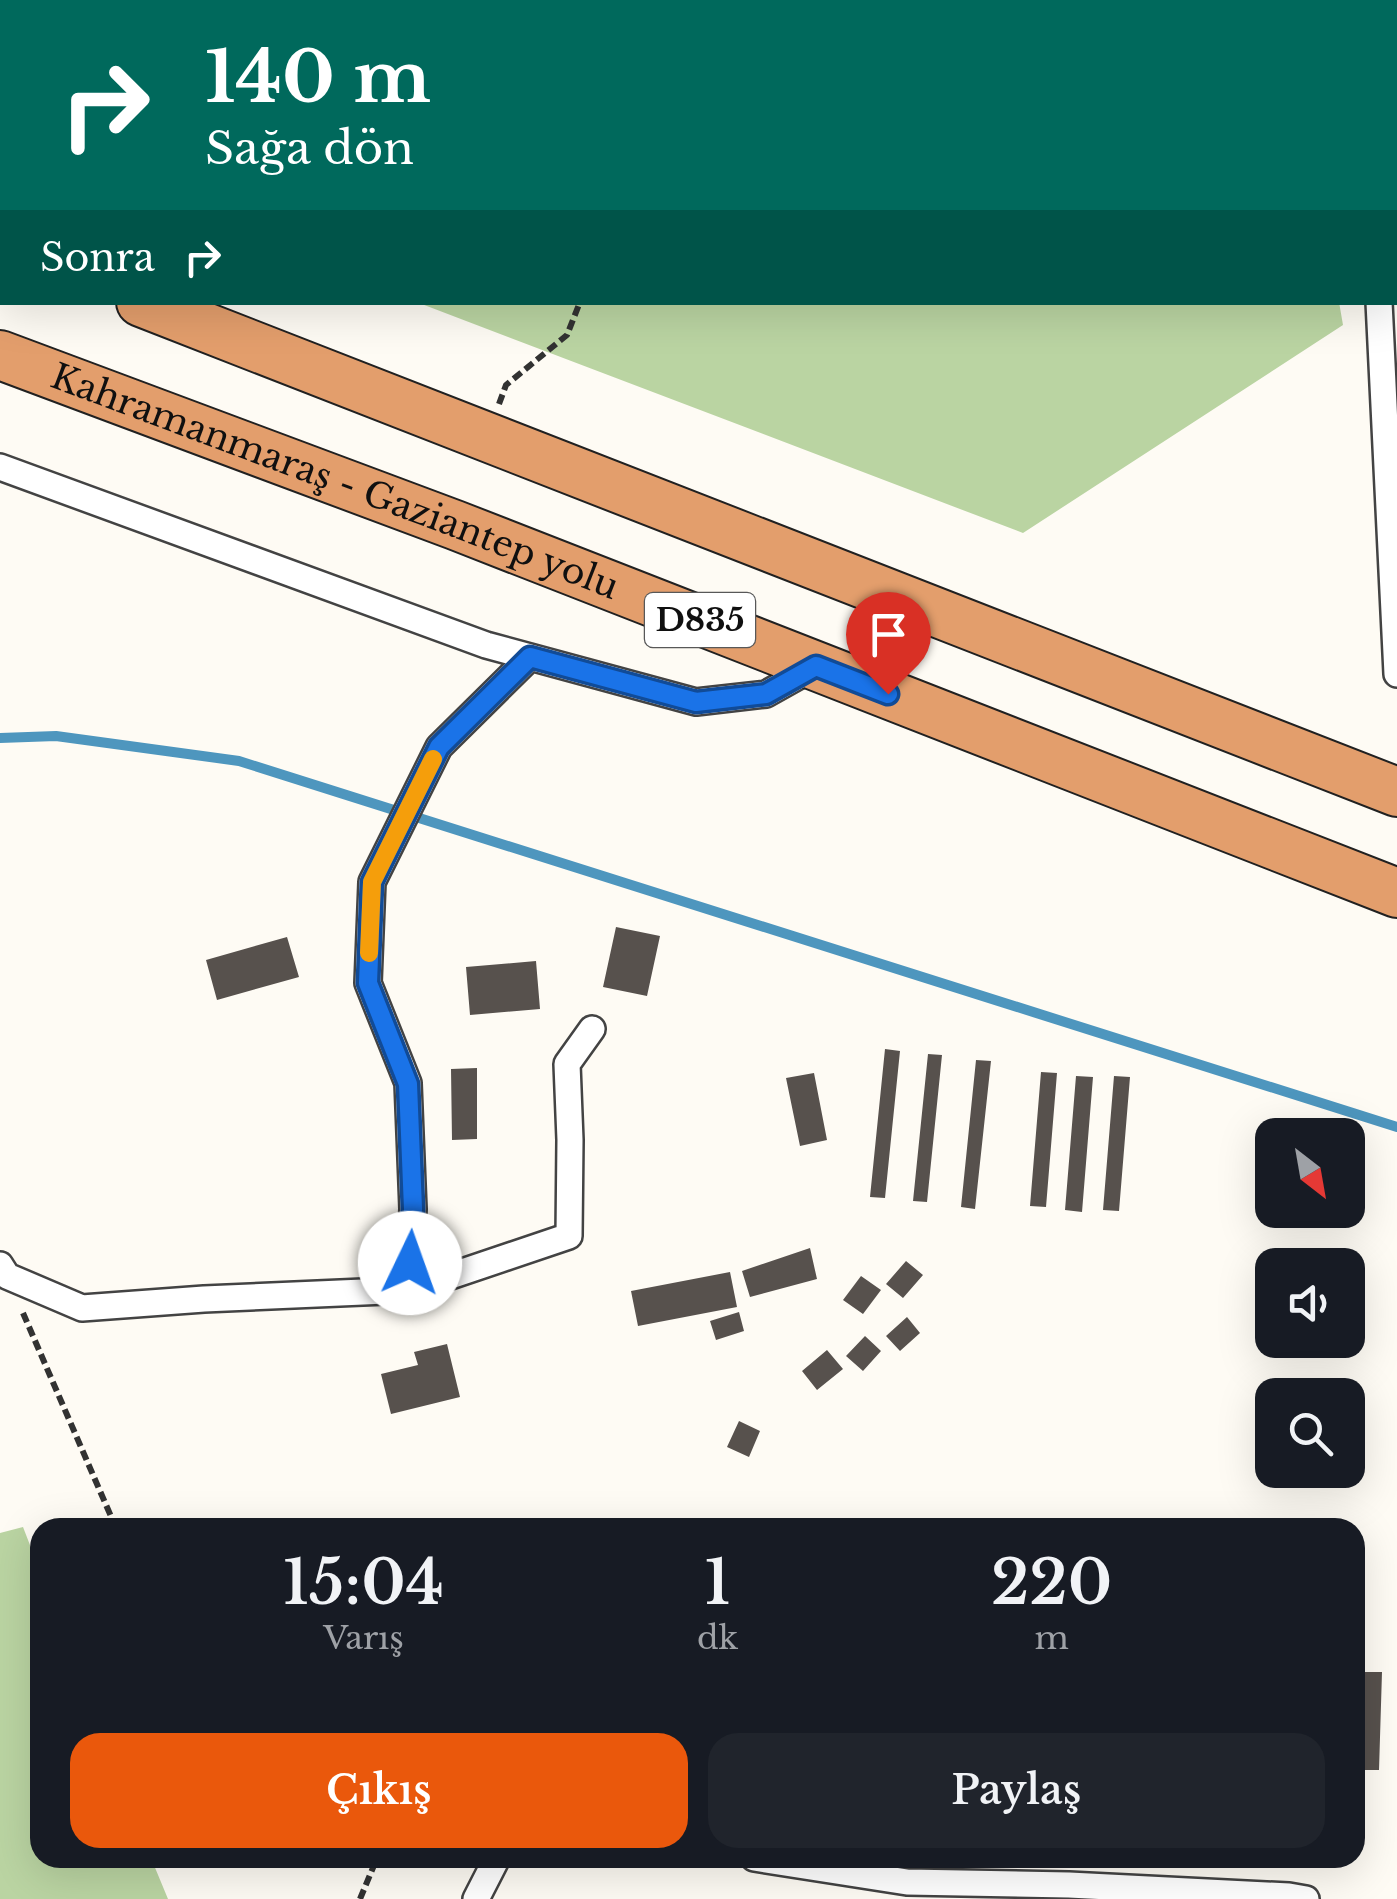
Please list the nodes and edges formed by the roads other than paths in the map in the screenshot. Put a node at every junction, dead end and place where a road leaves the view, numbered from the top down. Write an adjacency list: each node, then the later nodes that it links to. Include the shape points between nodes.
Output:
1 (149, 305): 8 (highway, D835)
2 (1379, 305): 7 (street)
3 (0, 355): 6 (highway, Kahramanmaraş - Gaziantep yolu / D835)
4 (0, 467): 5 (street)
5 (530, 657): 6 (street, via 696,702 766,694); 12 (street, via 439,747 372,882 368,983 408,1084)
6 (816, 666): 9 (highway, Kahramanmaraş - Gaziantep yolu / D835)
7 (1397, 674)
8 (1397, 792)
9 (1397, 892)
10 (592, 1028): 12 (street, via 567,1064 569,1236)
11 (2, 1275): 12 (street, via 82,1308)
12 (409, 1290)
13 (492, 1868): 16 (street)
14 (803, 1868): 15 (street)
15 (911, 1890): 17 (street, via 1070,1885)
16 (476, 1899)
17 (1306, 1899)

